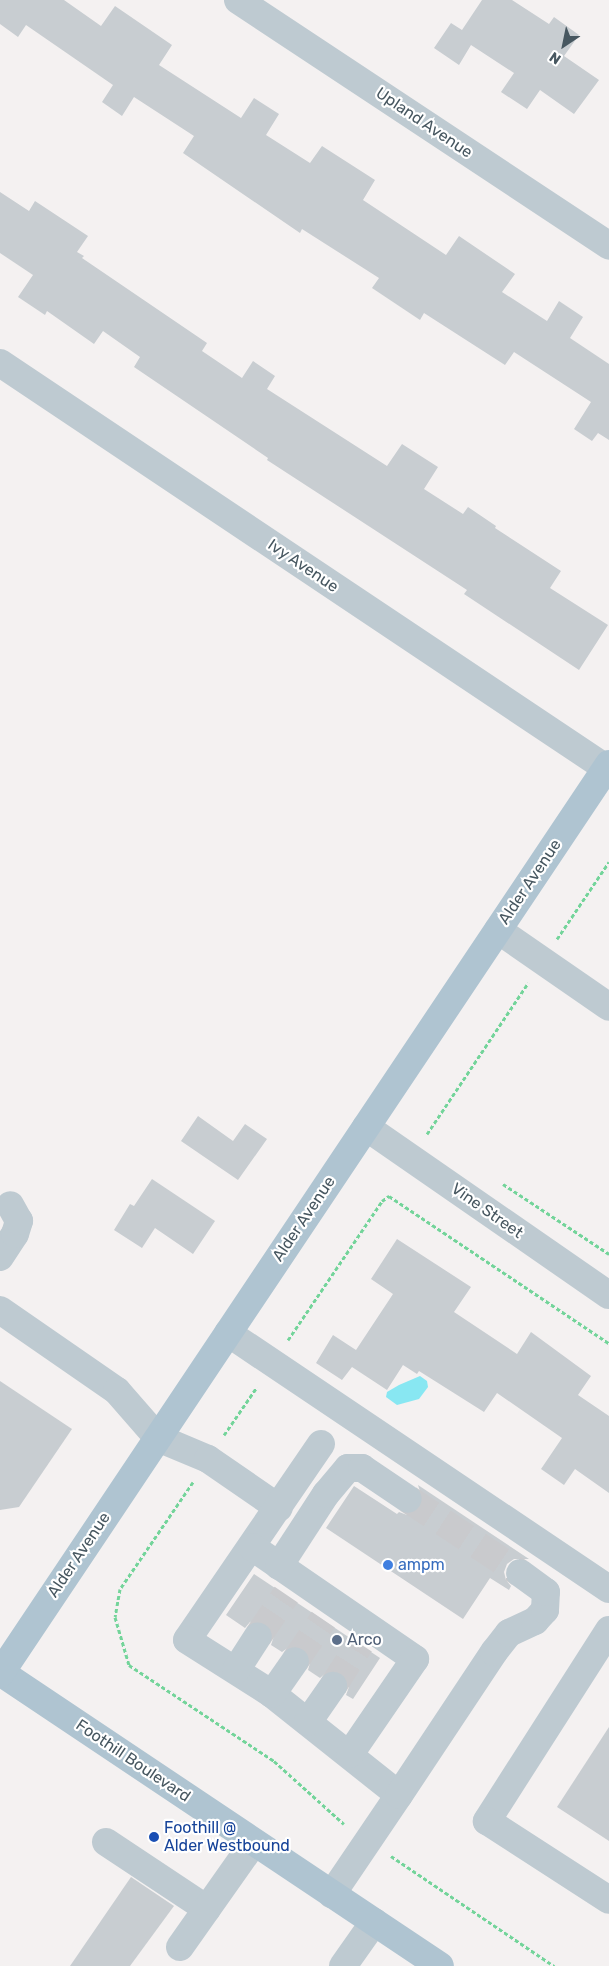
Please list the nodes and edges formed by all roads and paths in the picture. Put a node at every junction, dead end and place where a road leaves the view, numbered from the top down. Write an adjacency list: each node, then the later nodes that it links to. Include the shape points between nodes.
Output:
1 (238, 0): 2 (street, Upland Avenue)
2 (609, 246)
3 (0, 363): 4 (street, Ivy Avenue)
4 (608, 766): 6 (main road, Alder Avenue)
5 (609, 862): 7 (path)
6 (498, 930): 7 (street); 9 (main road, Alder Avenue)
7 (542, 961): 8 (street); 10 (path, via 427,1134)
8 (609, 1007)
9 (366, 1127): 15 (street, Vine Street); 17 (main road, Alder Avenue)
10 (435, 1139)
11 (501, 1183): 13 (path)
12 (10, 1205): 14 (street, via 19,1220)
13 (609, 1254)
14 (0, 1257)
15 (609, 1295)
16 (0, 1310): 18 (street, via 117,1391)
17 (228, 1333): 18 (main road, Alder Avenue); 25 (street)
18 (158, 1438): 21 (street, via 208,1459); 30 (main road, Alder Avenue)
19 (321, 1444): 21 (street)
20 (408, 1499): 24 (street, via 362,1468 348,1468 326,1494)
21 (279, 1508): 22 (street)
22 (252, 1547): 24 (street); 29 (street, via 187,1640)
23 (520, 1573): 35 (street, via 546,1592 545,1610 535,1621 509,1633 494,1652)
24 (287, 1580): 34 (street, via 366,1637 415,1659)
25 (609, 1589)
26 (609, 1630): 39 (street, via 487,1820)
27 (258, 1636): 29 (street)
28 (295, 1661): 32 (street)
29 (236, 1670): 32 (street)
30 (0, 1673): 37 (main road, Foothill Boulevard)
31 (333, 1686): 33 (street)
32 (272, 1694): 33 (street)
33 (308, 1722): 34 (street)
34 (350, 1754): 35 (street)
35 (399, 1795): 38 (street)
36 (106, 1842): 40 (street)
37 (254, 1842): 38 (main road, Foothill Boulevard); 40 (street)
38 (332, 1894): 41 (main road, Foothill Boulevard)
39 (609, 1900)
40 (207, 1909): 42 (street)
41 (374, 1922): 43 (street); 44 (main road, Foothill Boulevard)
42 (180, 1947)
43 (343, 1966)
44 (440, 1966)

